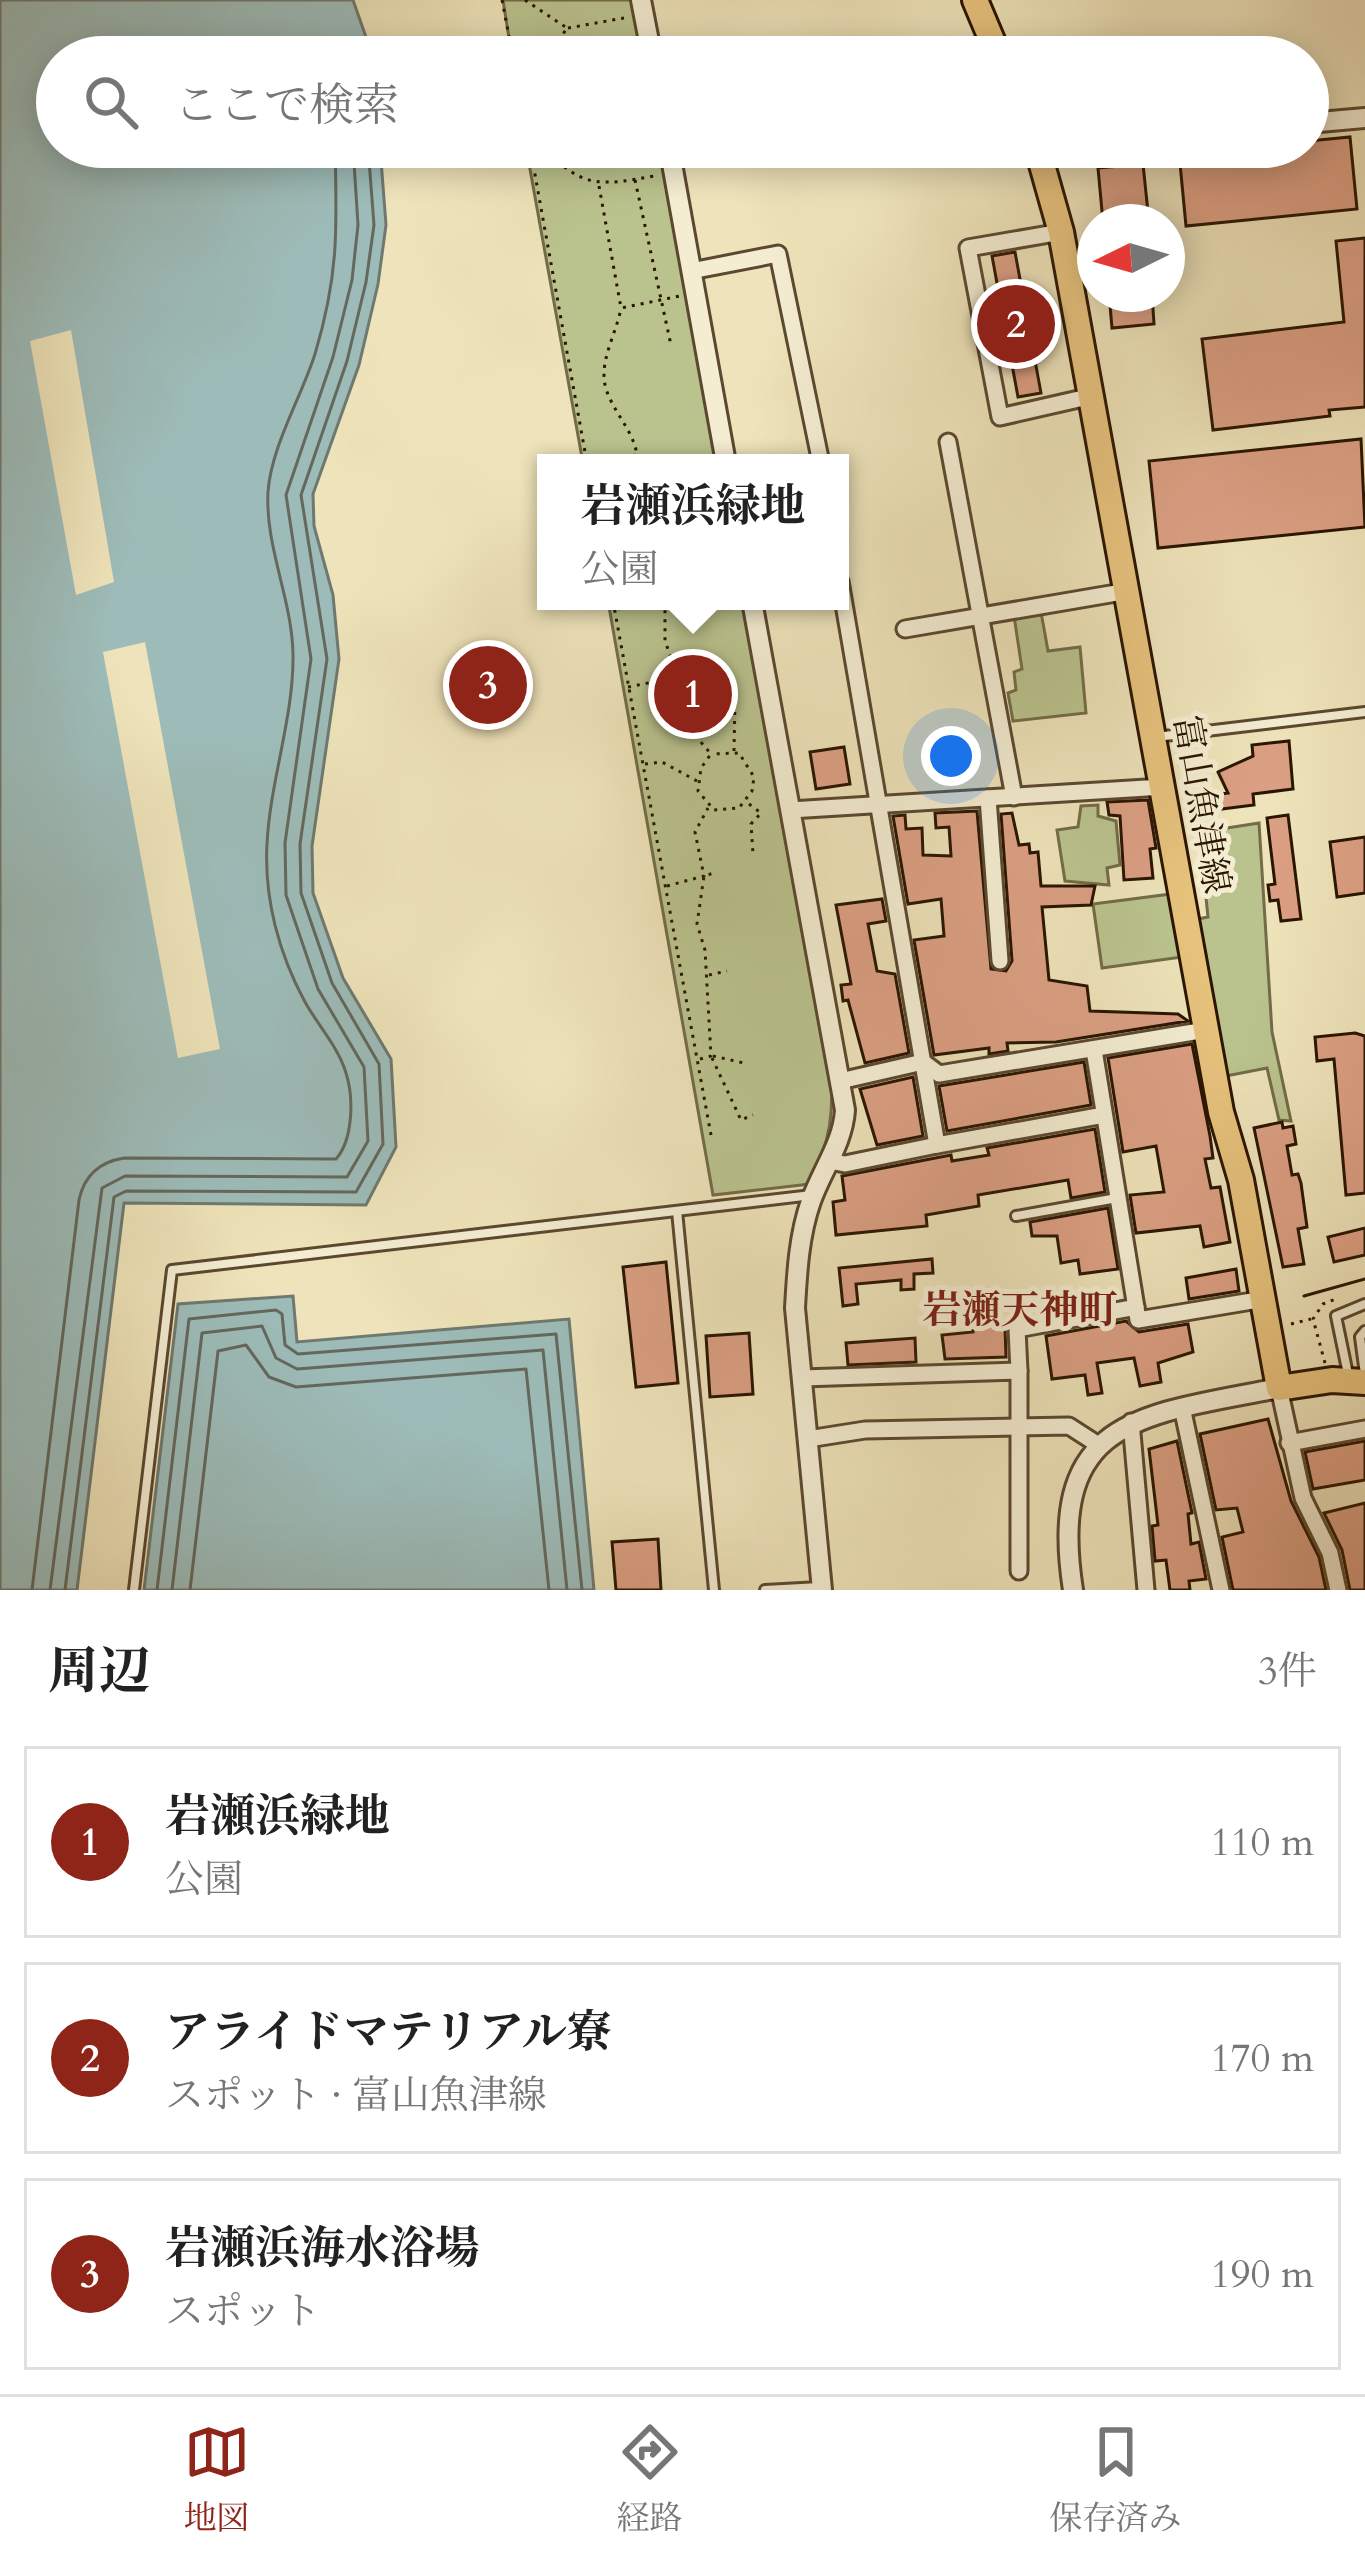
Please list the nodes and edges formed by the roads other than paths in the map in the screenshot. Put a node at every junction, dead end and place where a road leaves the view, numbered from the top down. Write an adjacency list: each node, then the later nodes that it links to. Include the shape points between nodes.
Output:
1 (974, 0): 2 (main road)
2 (990, 36)
3 (1365, 118): 4 (street)
4 (1329, 121)
5 (673, 168): 8 (street)
6 (1043, 168): 7 (main road, 富山魚津線)
7 (1060, 232): 9 (main road, 富山魚津線); 9 (street, via 968,248 1000,417)
8 (692, 271): 11 (street); 12 (street, via 778,254)
9 (1092, 396): 13 (main road, 富山魚津線)
10 (949, 442): 16 (street)
11 (725, 454)
12 (818, 454)
13 (1128, 591): 16 (street); 19 (main road, 富山魚津線)
14 (754, 610): 24 (street)
15 (845, 610): 23 (street)
16 (981, 617): 17 (street); 21 (street)
17 (905, 629)
18 (1365, 712): 19 (lane)
19 (1154, 737): 20 (main road, 富山魚津線)
20 (1163, 787): 21 (street); 26 (main road, 富山魚津線)
21 (1014, 796): 22 (street)
22 (988, 798): 23 (street); 25 (street)
23 (877, 805): 24 (street); 28 (street)
24 (790, 810): 29 (street)
25 (1000, 961)
26 (1206, 1030): 27 (street); 37 (main road, 富山魚津線)
27 (1094, 1050): 28 (street, via 939,1074); 30 (street)
28 (923, 1062): 29 (street); 31 (street)
29 (840, 1081): 32 (street, via 844,1128)
30 (1104, 1115): 31 (street); 34 (street)
31 (937, 1145): 32 (street, via 844,1164)
32 (829, 1160): 33 (street)
33 (814, 1194): 35 (lane); 42 (street, via 797,1267)
34 (1118, 1198): 36 (lane); 39 (street)
35 (677, 1211): 54 (lane, via 172,1270); 55 (lane)
36 (1016, 1216)
37 (1264, 1299): 39 (street, via 1138,1320); 44 (main road, 富山魚津線)
38 (1365, 1304): 43 (lane, via 1336,1316)
39 (1136, 1307): 41 (street, via 1017,1329)
40 (1365, 1331): 43 (lane)
41 (1019, 1371): 42 (street); 47 (street)
42 (802, 1378): 49 (street)
43 (1360, 1379): 44 (main road)
44 (1279, 1388): 45 (street); 50 (street)
45 (1182, 1407): 46 (street); 59 (street)
46 (1132, 1422): 51 (street); 58 (street)
47 (1019, 1427): 49 (street); 51 (street, via 1069,1426); 52 (street)
48 (1365, 1429): 50 (street)
49 (808, 1438): 53 (street)
50 (1289, 1443): 60 (street)
51 (1100, 1446): 57 (street, via 1069,1499)
52 (1018, 1571)
53 (822, 1588): 56 (lane)
54 (134, 1590)
55 (714, 1590)
56 (765, 1590)
57 (1073, 1590)
58 (1146, 1590)
59 (1221, 1590)
60 (1338, 1590)

